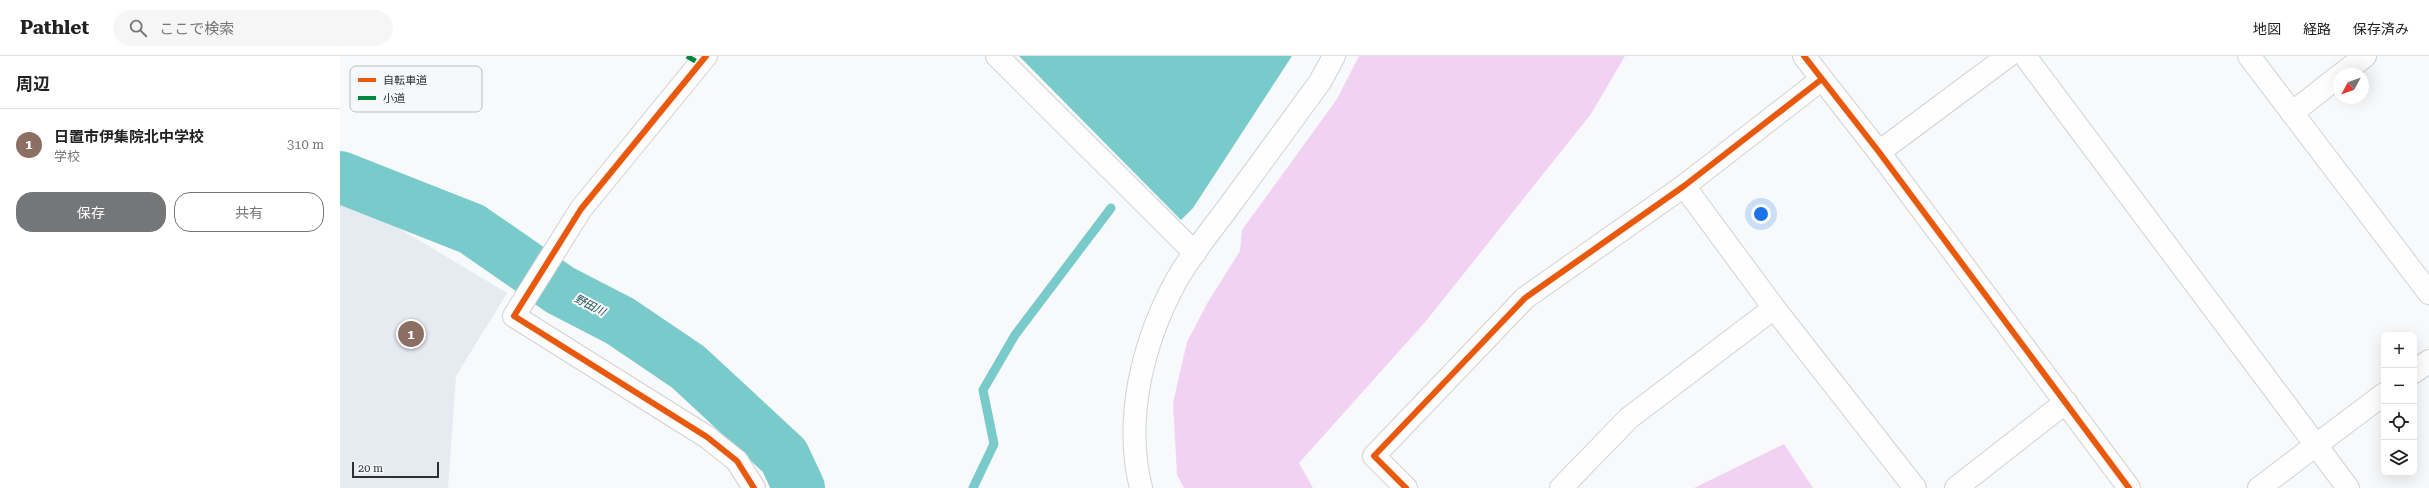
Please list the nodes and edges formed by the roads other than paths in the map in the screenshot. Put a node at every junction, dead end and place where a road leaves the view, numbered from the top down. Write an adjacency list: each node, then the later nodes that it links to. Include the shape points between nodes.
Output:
1 (706, 56): 23 (street, via 581,209 514,316 707,437 737,461)
2 (997, 56): 15 (street)
3 (1334, 56): 15 (street, via 1320,82)
4 (1804, 56): 10 (street)
5 (2008, 56): 13 (street)
6 (2025, 56): 22 (street)
7 (2249, 56): 12 (street)
8 (2365, 56): 9 (street)
9 (2350, 68)
10 (1822, 79): 13 (street); 14 (street)
11 (2333, 81): 12 (street)
12 (2292, 113): 16 (street)
13 (1879, 152): 21 (street)
14 (1684, 186): 17 (street); 25 (street, via 1525,298 1374,456)
15 (1194, 253): 24 (street, via 1175,284 1141,369 1136,419 1136,467)
16 (2429, 294)
17 (1774, 308): 26 (street, via 1629,418); 27 (street)
18 (2429, 361): 19 (street)
19 (2417, 370)
20 (2381, 396): 22 (street)
21 (2066, 402): 28 (street); 29 (street)
22 (2315, 446): 30 (street); 31 (street)
23 (754, 488)
24 (1141, 488)
25 (1406, 488)
26 (1561, 488)
27 (1915, 488)
28 (1956, 488)
29 (2129, 488)
30 (2259, 488)
31 (2348, 488)

